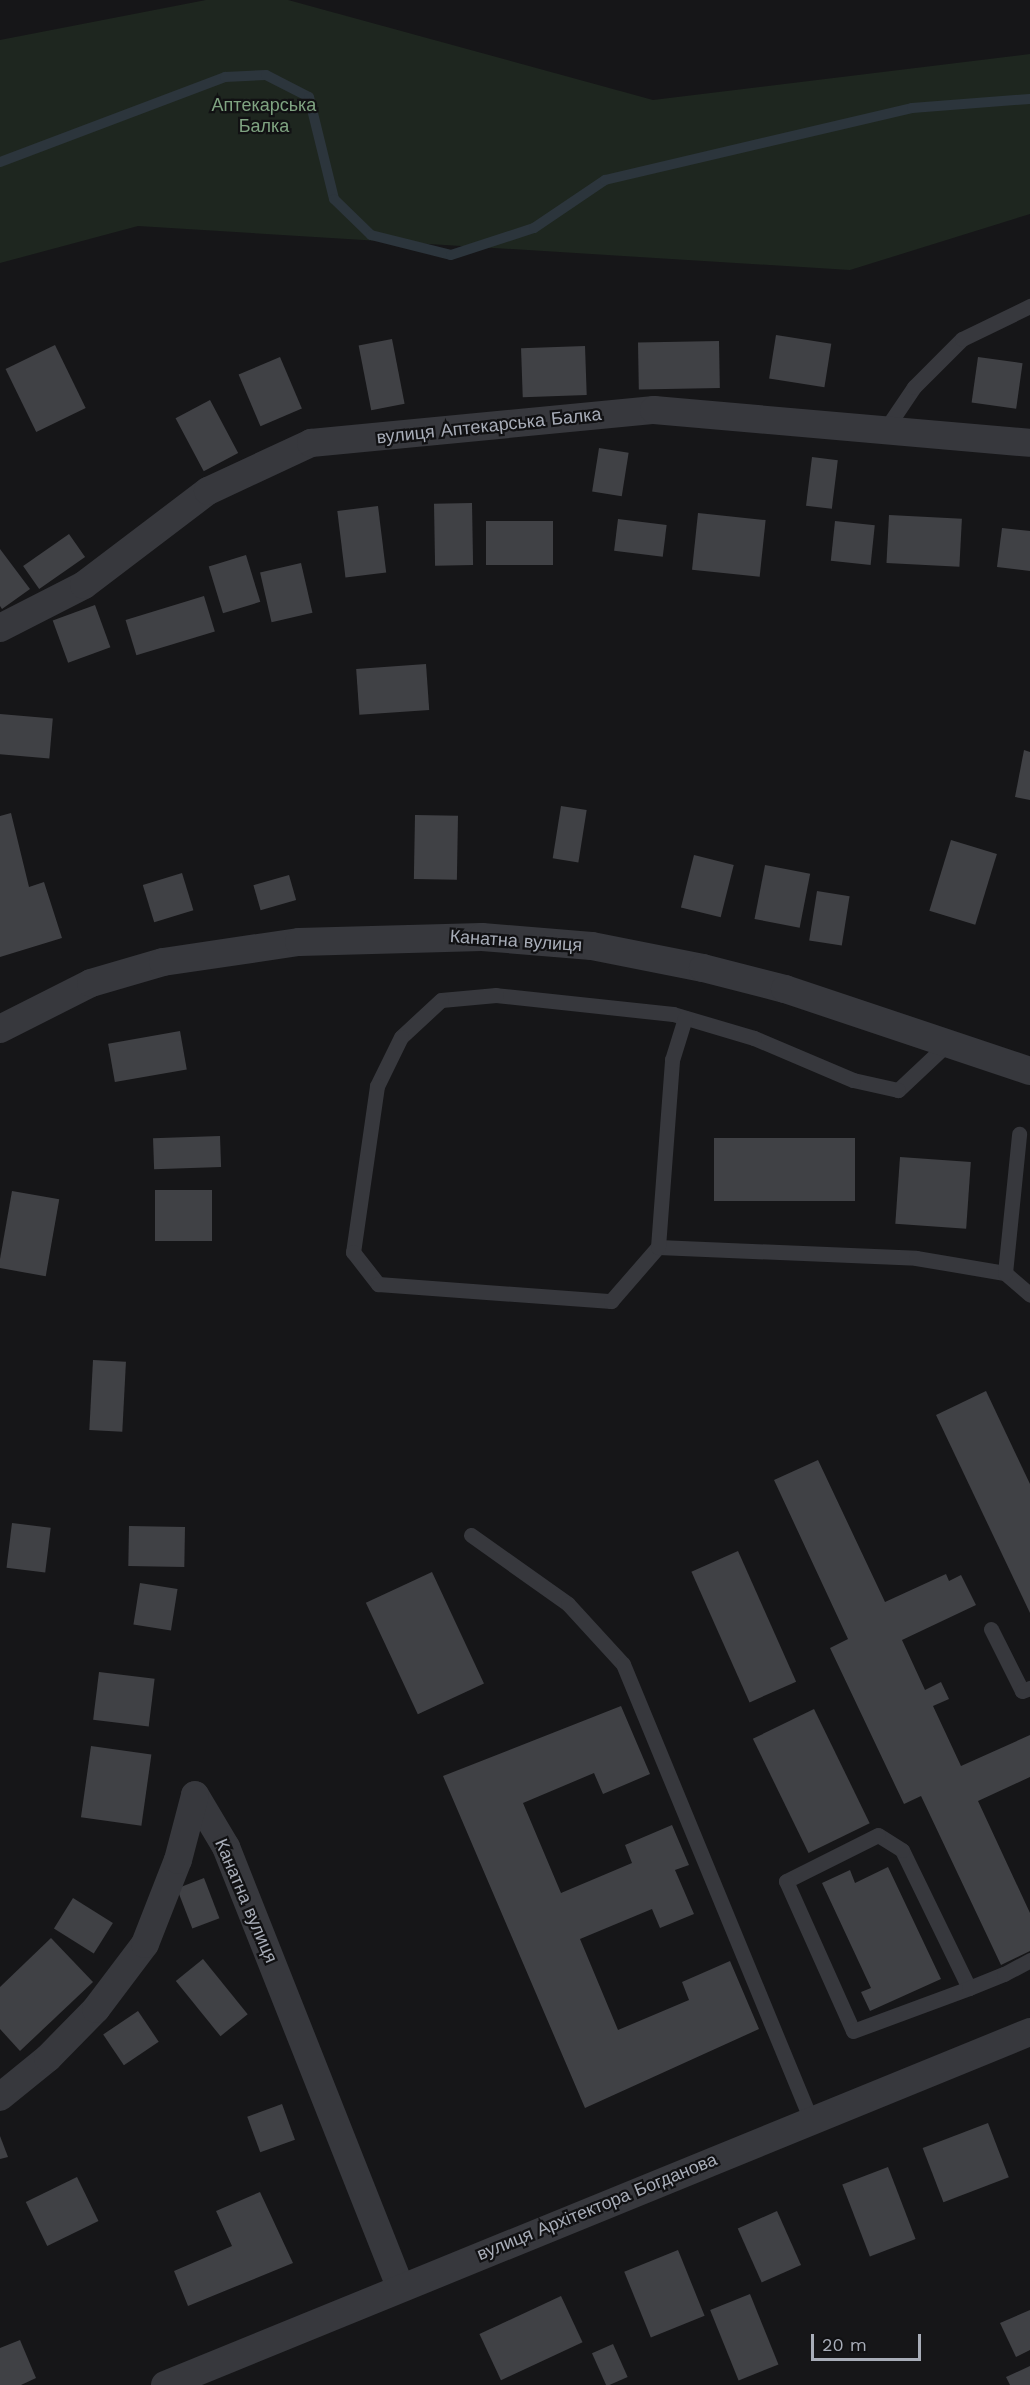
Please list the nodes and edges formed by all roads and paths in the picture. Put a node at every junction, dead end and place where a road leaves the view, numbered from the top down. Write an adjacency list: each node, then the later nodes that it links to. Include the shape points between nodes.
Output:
1 (1030, 306): 2 (lane, via 962,339 914,387)
2 (885, 430): 3 (street, вулиця Аптекарська Балка); 4 (street, вулиця Аптекарська Балка, via 654,410 311,443 208,491 84,585)
3 (1030, 443)
4 (0, 628)
5 (685, 1017): 7 (lane, via 754,1038 853,1080 898,1090); 10 (lane, via 672,1060); 10 (lane, via 496,995 441,1000 401,1036 377,1086 353,1252 378,1284 611,1301)
6 (0, 1029): 7 (street, Канатна вулиця, via 91,983 163,962 299,942 482,937 592,946 703,968 785,989)
7 (946, 1045): 8 (street, Канатна вулиця)
8 (1030, 1071)
9 (1019, 1134): 11 (lane)
10 (658, 1247): 11 (lane, via 916,1258)
11 (1005, 1273): 12 (lane)
12 (1030, 1295)
13 (471, 1535): 20 (lane, via 568,1604 623,1664)
14 (991, 1629): 15 (lane, via 1022,1691)
15 (1030, 1688)
16 (1030, 1960): 17 (lane)
17 (969, 1988): 17 (lane, via 853,2031 786,1881 878,1835 902,1850)
18 (1030, 2032): 20 (street, вулиця Архітектора Богданова)
19 (0, 2097): 21 (street, Канатна вулиця, via 48,2058 96,2009 145,1944 178,1860 195,1795 226,1847)
20 (811, 2121): 21 (street, вулиця Архітектора Богданова)
21 (400, 2287): 22 (street, вулиця Архітектора Богданова)
22 (165, 2385)

